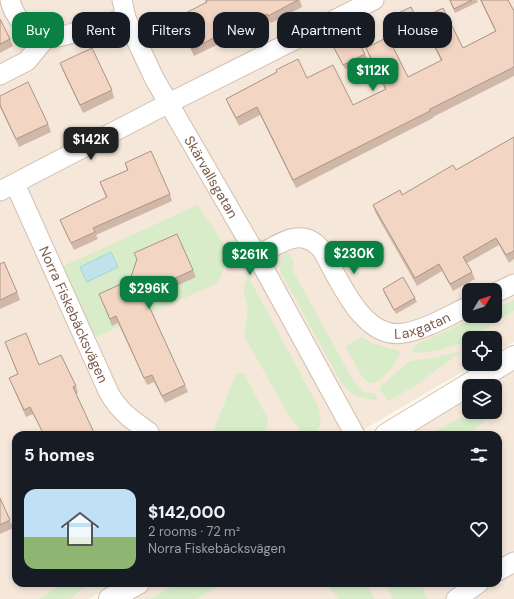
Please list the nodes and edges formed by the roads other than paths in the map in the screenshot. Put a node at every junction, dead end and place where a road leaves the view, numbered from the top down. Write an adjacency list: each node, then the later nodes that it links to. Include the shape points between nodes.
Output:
1 (10, 0): 4 (street)
2 (374, 0): 8 (street, Norra Fiskebäcksvägen)
3 (124, 9): 5 (street); 8 (street, Skärvallsgatan, via 140,50)
4 (16, 12)
5 (64, 34)
6 (38, 48): 7 (street, via 27,61)
7 (0, 75)
8 (169, 103): 9 (street, Norra Fiskebäcksvägen); 10 (street, Skärvallsgatan)
9 (7, 188): 15 (street, Norra Fiskebäcksvägen, via 109,393 116,405)
10 (257, 256): 13 (street, Laxgatan, via 284,241 303,237 317,243 362,317 380,330 392,334 404,334 419,329); 16 (street, Skärvallsgatan)
11 (514, 284): 12 (street)
12 (502, 290)
13 (462, 309)
14 (514, 357): 17 (street)
15 (148, 431)
16 (353, 431)
17 (393, 431)
18 (514, 562): 19 (street)
19 (502, 570)
20 (131, 587): 23 (street)
21 (471, 587): 22 (street)
22 (456, 594)
23 (110, 599)

